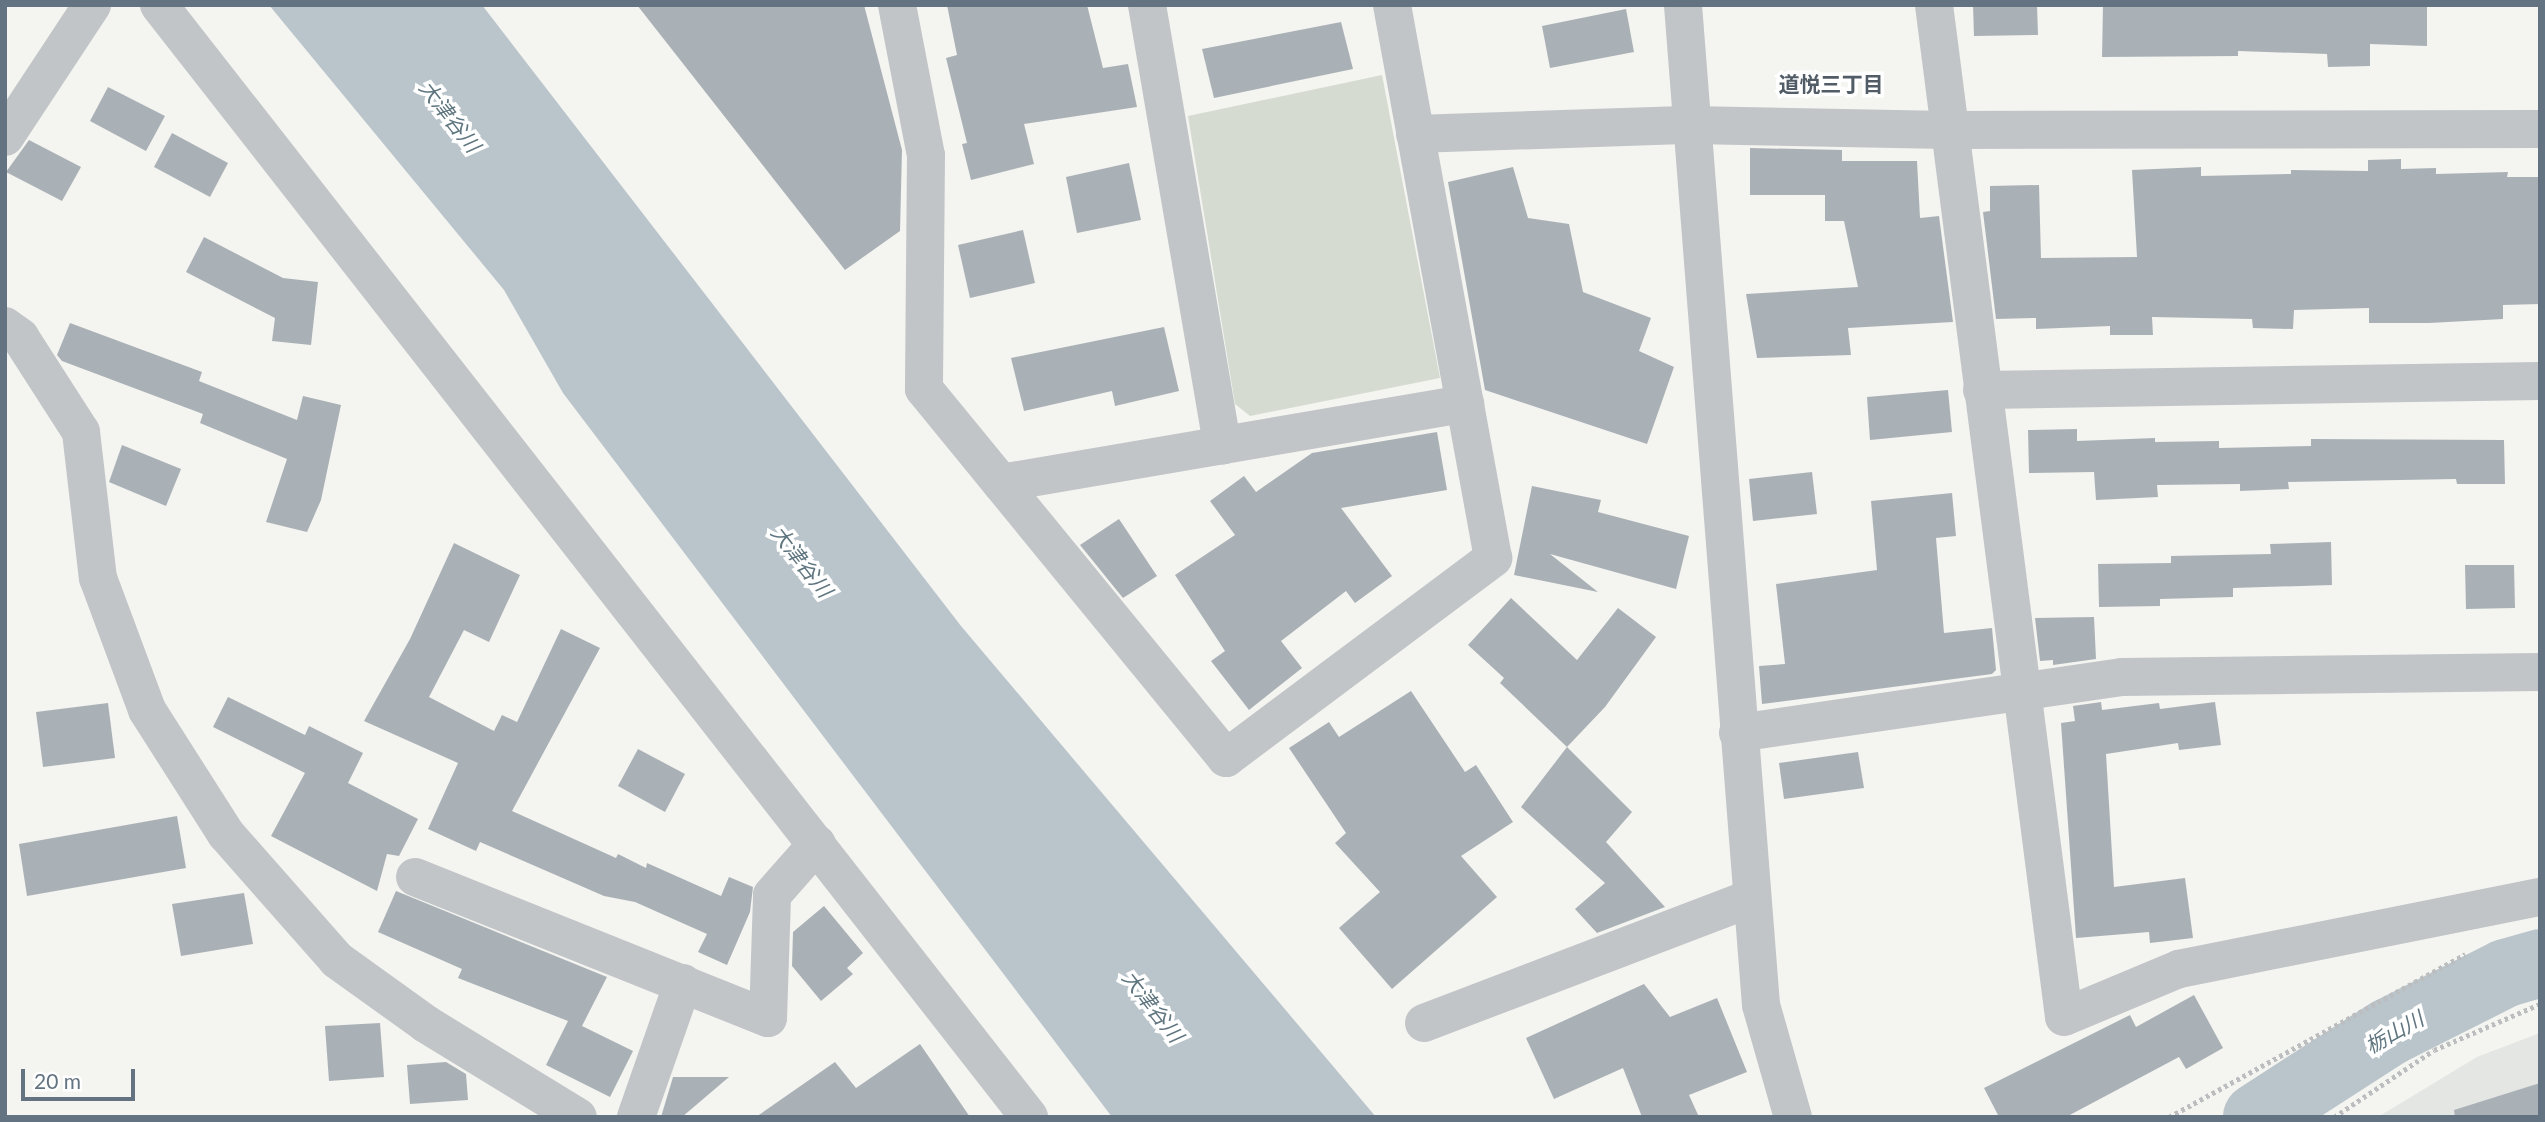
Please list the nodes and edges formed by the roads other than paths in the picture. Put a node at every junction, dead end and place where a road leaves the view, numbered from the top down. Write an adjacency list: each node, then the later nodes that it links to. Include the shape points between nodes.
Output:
1 (92, 5): 12 (street)
2 (159, 5): 22 (street)
3 (897, 5): 18 (street, via 926,155 923,389)
4 (1147, 5): 17 (street)
5 (1392, 5): 11 (street)
6 (1683, 5): 8 (street)
7 (1934, 5): 10 (street)
8 (1691, 125): 10 (street); 11 (street); 21 (street)
9 (2540, 129): 10 (street)
10 (1947, 130): 15 (street)
11 (1415, 134): 16 (street)
12 (5, 137)
13 (5, 326): 28 (street, via 20,337 81,432 98,578 147,710 226,834 337,960 426,1024)
14 (2540, 381): 15 (street)
15 (1982, 390): 20 (street)
16 (1465, 404): 17 (street); 18 (street, via 1493,558 1226,758)
17 (1222, 446): 18 (street)
18 (1001, 483)
19 (2540, 673): 20 (street, via 2122,677)
20 (2023, 692): 21 (street); 24 (street, via 2064,1017 2179,969)
21 (1738, 733): 25 (street)
22 (817, 844): 26 (street, via 772,895 768,1018); 30 (street)
23 (415, 877): 26 (street)
24 (2540, 897)
25 (1751, 898): 27 (street); 31 (street, via 1761,1005)
26 (683, 984): 29 (street)
27 (1424, 1023)
28 (578, 1117)
29 (636, 1117)
30 (1029, 1117)
31 (1793, 1117)

